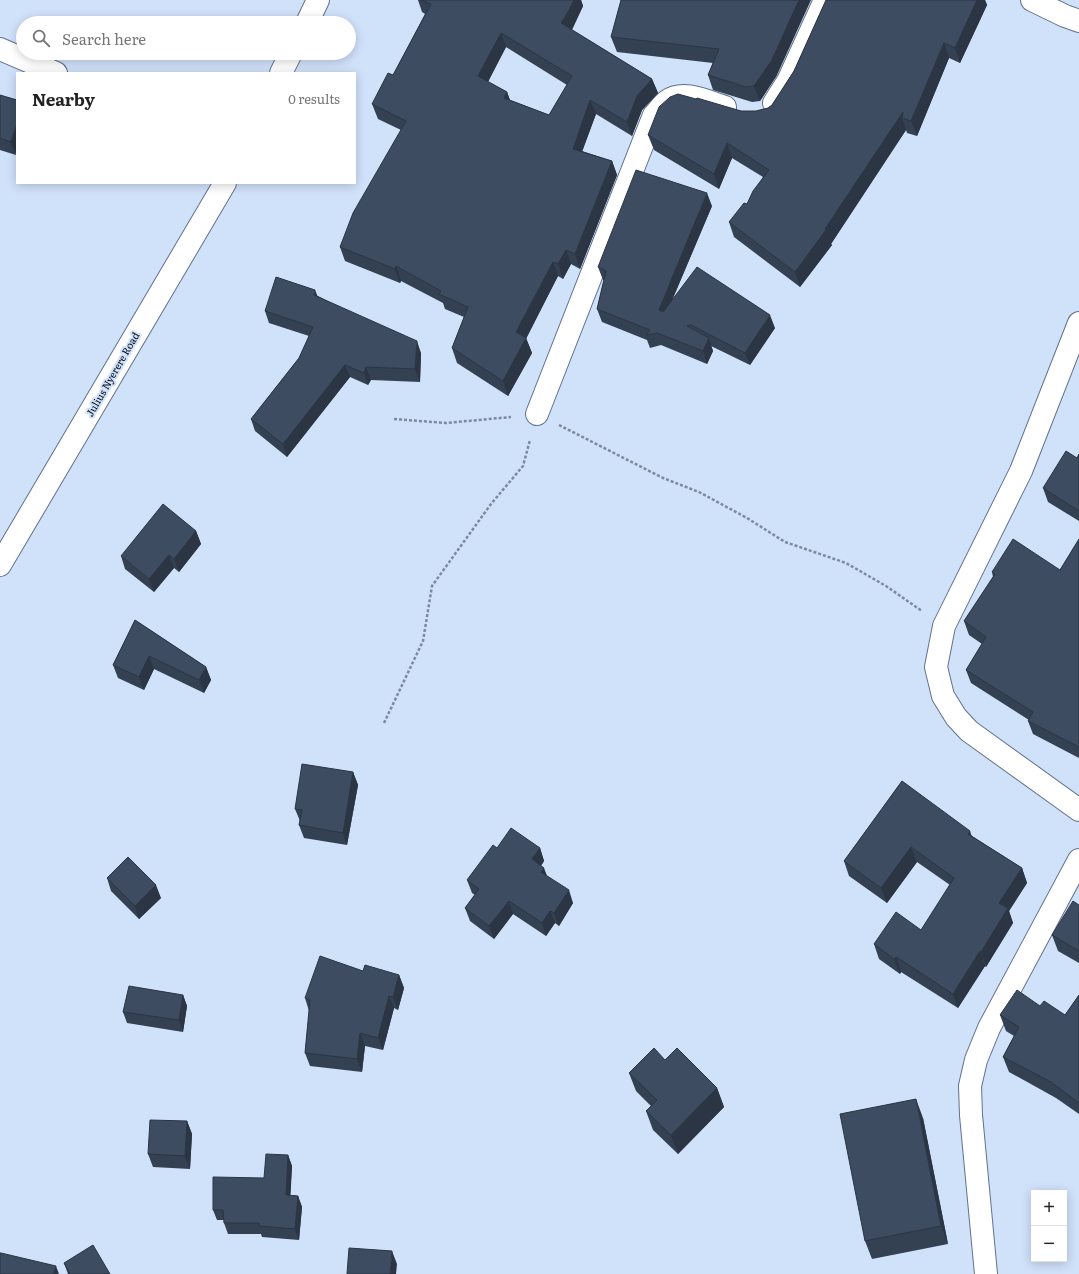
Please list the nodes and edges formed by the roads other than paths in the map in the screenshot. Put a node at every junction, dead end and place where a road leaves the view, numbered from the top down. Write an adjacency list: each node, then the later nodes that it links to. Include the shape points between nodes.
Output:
1 (318, 0): 4 (main road)
2 (825, 0): 14 (main road, via 788,81 767,113 751,113 686,95 668,101 654,115)
3 (1032, 0): 5 (main road)
4 (310, 16)
5 (1079, 21)
6 (0, 49): 7 (main road)
7 (16, 56)
8 (26, 60): 10 (main road)
9 (288, 60): 11 (main road)
10 (54, 72)
11 (282, 72)
12 (224, 184): 15 (main road, Julius Nyerere Road)
13 (1079, 323): 16 (main road, via 1021,471 944,626 936,667 943,696 969,732)
14 (537, 414)
15 (0, 565)
16 (1079, 810)
17 (1079, 860): 18 (main road, via 989,1028 976,1060 970,1086 970,1115)
18 (986, 1274)

